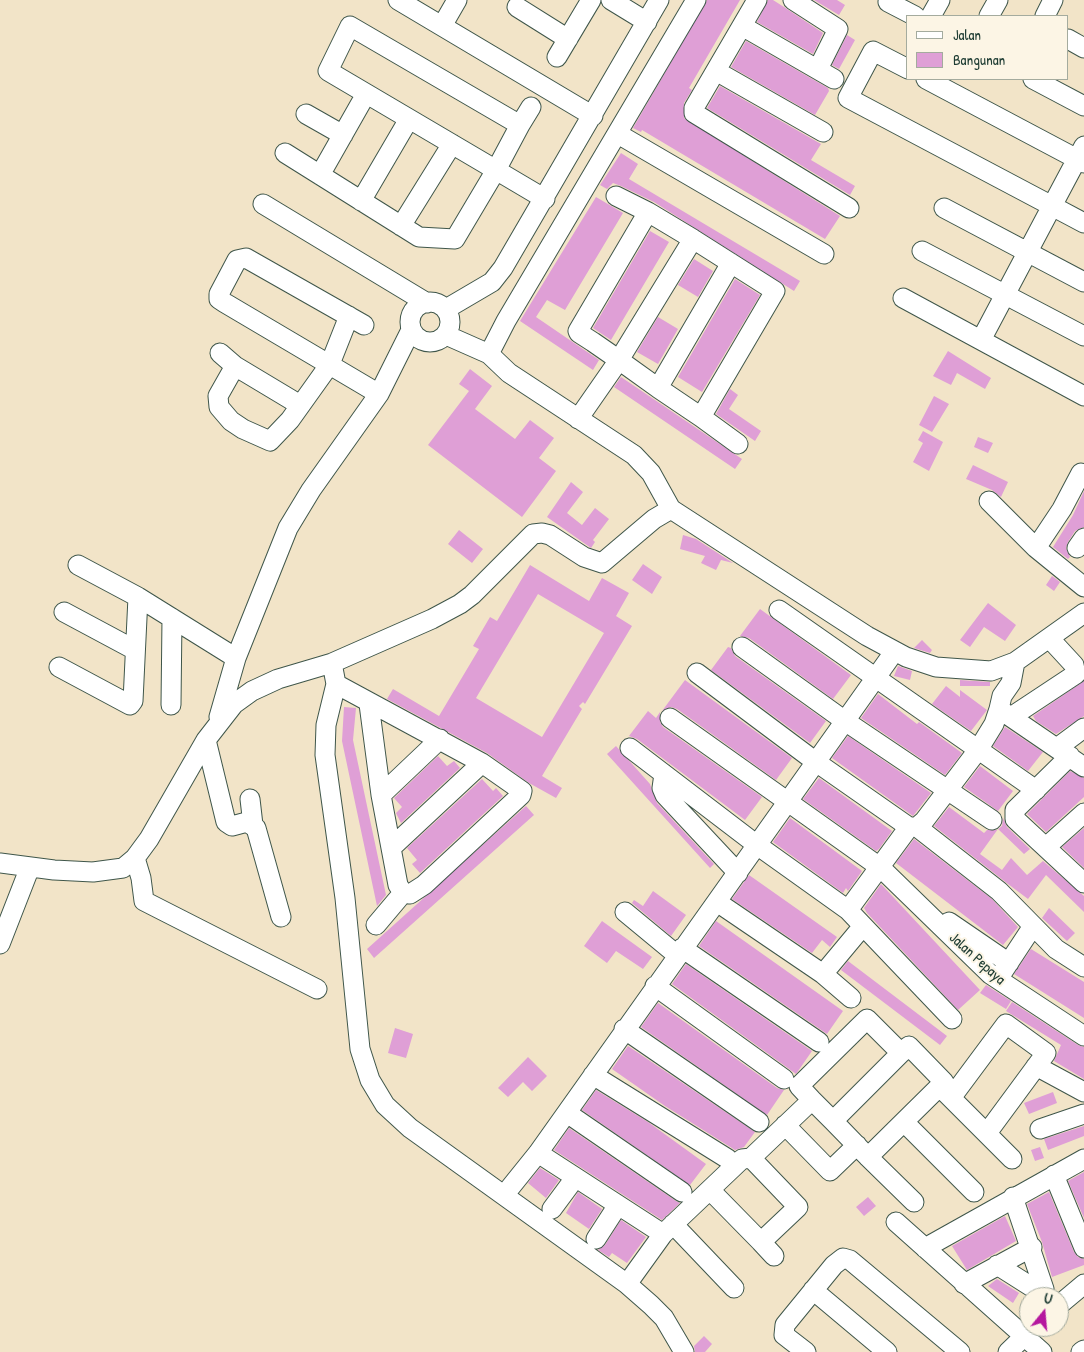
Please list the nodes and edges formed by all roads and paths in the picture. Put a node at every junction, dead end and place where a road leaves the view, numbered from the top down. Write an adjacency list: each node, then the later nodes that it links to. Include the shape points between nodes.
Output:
1 (398, 0): 19 (street)
2 (458, 0): 19 (street)
3 (590, 0): 21 (street)
4 (611, 0): 18 (street)
5 (659, 0): 18 (street)
6 (696, 0): 40 (street)
7 (757, 0): 20 (street)
8 (793, 0): 25 (street, via 838,29 820,65)
9 (940, 0): 15 (street)
10 (998, 0): 16 (street)
11 (1053, 0): 17 (street)
12 (888, 2): 14 (street)
13 (517, 6): 21 (street)
14 (913, 15)
15 (932, 15)
16 (990, 15)
17 (1046, 15)
18 (647, 22): 36 (street)
19 (442, 26): 36 (street)
20 (742, 26): 25 (street); 27 (street)
21 (568, 39): 24 (street)
22 (1069, 40): 23 (street)
23 (1084, 48)
24 (557, 57)
25 (814, 68): 28 (street)
26 (906, 68): 51 (street, via 874,51 848,98)
27 (716, 71): 39 (street); 52 (street, via 694,113)
28 (834, 79)
29 (930, 80): 31 (street)
30 (1035, 80): 33 (street)
31 (952, 85): 44 (street)
32 (366, 94): 37 (street); 38 (street, via 328,71 350,26); 41 (street)
33 (1084, 106)
34 (531, 107): 38 (street)
35 (306, 114): 41 (street)
36 (593, 116): 48 (street)
37 (409, 119): 42 (street); 49 (street)
38 (520, 125): 45 (street)
39 (823, 132)
40 (618, 134): 60 (street); 72 (street)
41 (343, 135): 46 (street)
42 (452, 144): 45 (street); 56 (street)
43 (285, 153): 46 (street)
44 (1082, 156): 51 (street)
45 (496, 170): 48 (street); 56 (street, via 455,239 419,237)
46 (320, 175): 49 (street)
47 (616, 196): 54 (street)
48 (545, 199): 66 (street, via 492,282)
49 (361, 201): 56 (street)
50 (263, 204): 65 (street)
51 (1052, 206): 55 (street); 59 (street)
52 (849, 208)
53 (944, 208): 59 (street)
54 (648, 212): 57 (street); 73 (street, via 578,331)
55 (1084, 223)
56 (401, 226)
57 (692, 239): 61 (street); 73 (street)
58 (922, 251): 63 (street)
59 (1027, 252): 62 (street); 63 (street)
60 (824, 254)
61 (731, 263): 76 (street); 80 (street, via 775,291)
62 (1084, 282)
63 (1005, 294): 69 (street); 70 (street)
64 (902, 298): 70 (street)
65 (427, 303): 66 (street, via 433,302); 67 (street, via 419,305 411,316)
66 (446, 309): 68 (street, via 451,322)
67 (411, 330): 68 (street, via 420,340 434,342); 77 (street)
68 (446, 335): 72 (street)
69 (1084, 336)
70 (981, 340): 78 (street)
71 (220, 353): 75 (street)
72 (489, 354): 81 (street, via 509,373)
73 (619, 360): 76 (street); 81 (street)
74 (330, 364): 74 (street, via 356,320 246,258 237,260 218,294 219,299); 77 (street); 79 (street)
75 (235, 366): 79 (street); 79 (street, via 220,390 217,403 224,415 243,429 267,441 272,440)
76 (658, 388): 80 (street)
77 (379, 394): 98 (street, via 310,490 288,528)
78 (1084, 396)
79 (300, 405)
80 (701, 417): 82 (street)
81 (578, 419): 85 (street, via 634,455 651,473)
82 (738, 444)
83 (1083, 472): 86 (street)
84 (989, 502): 86 (street)
85 (671, 509): 97 (street); 100 (street, via 602,563 584,557 558,539 542,533 533,534 460,604)
86 (1036, 548): 88 (street)
87 (78, 565): 89 (street)
88 (1084, 587)
89 (138, 597): 93 (street); 96 (street)
90 (779, 610): 103 (street)
91 (64, 612): 96 (street)
92 (1084, 613): 94 (street)
93 (172, 618): 98 (street); 106 (street)
94 (1050, 639): 99 (street); 107 (street, via 1074,665 1076,674)
95 (742, 647): 109 (street)
96 (135, 650): 101 (street, via 133,702 130,705)
97 (894, 652): 99 (street, via 936,667 974,671 991,671); 103 (street)
98 (236, 658): 111 (street)
99 (1015, 662): 107 (street, via 1010,683 1002,696)
100 (332, 663): 104 (street); 111 (street, via 278,679 252,691 234,704)
101 (59, 667)
102 (697, 673): 116 (street)
103 (876, 680): 109 (street); 114 (street)
104 (336, 684): 105 (street); 185 (street, via 326,725 325,755 346,898 362,1062 385,1105 453,1160)
105 (369, 704): 112 (street, via 389,711); 121 (street)
106 (171, 705)
107 (1005, 713): 114 (street); 115 (street)
108 (670, 718): 123 (street, Jalan Pepaya)
109 (844, 721): 116 (street); 119 (street)
110 (1084, 728): 115 (street)
111 (211, 734): 126 (street, via 226,822 229,826 242,822); 131 (street)
112 (440, 739): 117 (street); 121 (street)
113 (630, 748): 118 (street)
114 (978, 750): 119 (street); 120 (street)
115 (1070, 757): 120 (street)
116 (816, 762): 123 (street); 127 (street)
117 (482, 763): 129 (street); 137 (street, via 518,786 521,795 424,885 410,894)
118 (664, 774): 128 (street); 135 (street, via 662,788 665,795)
119 (946, 790): 125 (street); 127 (street, via 924,821)
120 (1036, 790): 130 (street, via 1015,810 1016,819)
121 (381, 795): 129 (street)
122 (250, 799): 126 (street)
123 (788, 804): 128 (street); 134 (street, Jalan Pepaya)
124 (1084, 813): 130 (street)
125 (992, 820)
126 (253, 825): 142 (street, via 258,832)
127 (913, 827): 134 (street); 145 (street, via 999,891)
128 (757, 845): 135 (street); 140 (street)
129 (392, 847): 137 (street, via 398,885)
130 (1046, 847): 136 (street)
131 (135, 858): 133 (street, via 123,868 111,871 54,870); 153 (street, via 144,901)
132 (0, 862): 133 (street)
133 (30, 866): 146 (street)
134 (881, 868): 138 (street, Jalan Pepaya); 140 (street)
135 (738, 872): 139 (street)
136 (1084, 882)
137 (403, 893): 143 (street)
138 (907, 893): 148 (street); 151 (street, Jalan Pepaya)
139 (717, 902): 147 (street); 150 (street)
140 (848, 910): 144 (street)
141 (624, 912): 147 (street)
142 (281, 917)
143 (376, 925)
144 (863, 926): 150 (street); 155 (street)
145 (1033, 926): 148 (street); 149 (street, via 1056,949)
146 (0, 944)
147 (680, 951): 152 (street); 158 (street)
148 (1009, 963): 151 (street)
149 (1084, 967)
150 (823, 974): 154 (street)
151 (998, 980): 157 (street, Jalan Pepaya)
152 (655, 986): 156 (street); 162 (street)
153 (317, 989)
154 (851, 998)
155 (952, 1019)
156 (624, 1029): 161 (street); 169 (street)
157 (1084, 1036)
158 (819, 1042)
159 (901, 1053): 163 (street, via 909,1046 944,1082); 165 (street, via 867,1019 799,1086); 168 (street)
160 (1036, 1066): 163 (street, via 1046,1053 1006,1024); 164 (street); 173 (street)
161 (593, 1075): 166 (street); 177 (street)
162 (784, 1079)
163 (946, 1092): 170 (street); 173 (street)
164 (1084, 1092)
165 (812, 1100): 168 (street); 171 (street)
166 (567, 1113): 175 (street); 183 (street)
167 (1084, 1114): 172 (street)
168 (833, 1121): 174 (street)
169 (759, 1122)
170 (904, 1122): 174 (street); 184 (street)
171 (785, 1125): 174 (street, via 830,1171); 176 (street)
172 (1040, 1129)
173 (987, 1133): 178 (street)
174 (863, 1151): 187 (street)
175 (538, 1153): 181 (street); 185 (street)
176 (751, 1158): 182 (street, via 742,1159); 193 (street, via 798,1207)
177 (728, 1159)
178 (1012, 1159)
179 (1084, 1159): 180 (street)
180 (1054, 1175): 186 (street); 196 (street)
181 (575, 1178): 188 (street); 189 (street)
182 (710, 1190): 191 (street); 193 (street)
183 (682, 1192)
184 (974, 1192)
185 (505, 1194): 199 (street)
186 (1013, 1197): 194 (street); 195 (street)
187 (914, 1202)
188 (618, 1204): 191 (street); 192 (street)
189 (552, 1209)
190 (896, 1222): 195 (street)
191 (668, 1229): 199 (street); 204 (street)
192 (596, 1239)
193 (761, 1242): 197 (street)
194 (1032, 1247): 198 (street); 203 (street)
195 (925, 1248): 200 (street)
196 (1084, 1248)
197 (774, 1256)
198 (996, 1265): 200 (street); 202 (street)
199 (627, 1284): 210 (street, via 664,1318)
200 (964, 1284): 207 (street)
201 (1084, 1284): 206 (street)
202 (1031, 1287)
203 (1044, 1287)
204 (734, 1288)
205 (813, 1290): 211 (street, via 783,1329 784,1335); 212 (street); 213 (street, via 838,1262 846,1258)
206 (1069, 1297)
207 (1019, 1324)
208 (1023, 1337): 214 (street)
209 (1033, 1337): 215 (street)
210 (684, 1352)
211 (806, 1352)
212 (887, 1352)
213 (960, 1352)
214 (1008, 1352)
215 (1042, 1352)

